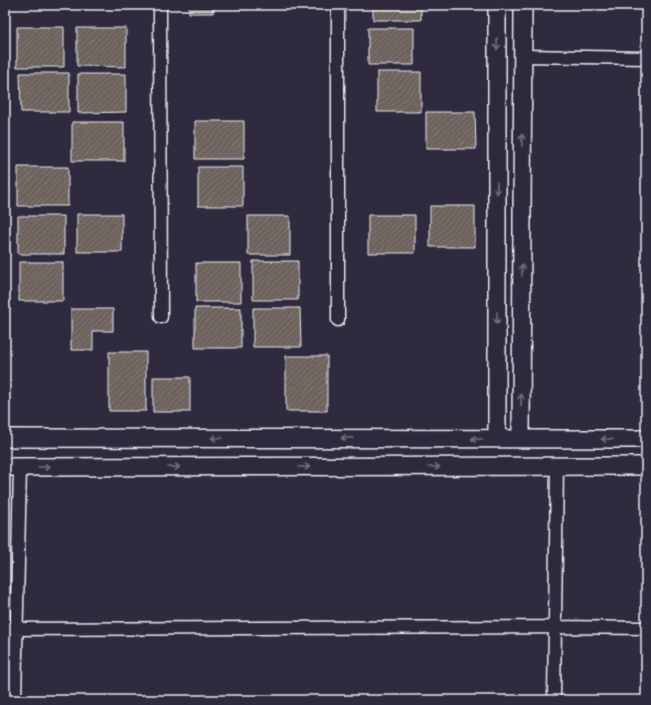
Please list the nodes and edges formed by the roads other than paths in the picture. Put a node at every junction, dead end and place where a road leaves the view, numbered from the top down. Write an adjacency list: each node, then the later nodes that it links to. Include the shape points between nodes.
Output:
1 (160, 5): 7 (street)
2 (338, 5): 8 (street)
3 (497, 5): 10 (main road, one-way to 10)
4 (523, 5): 5 (main road)
5 (523, 56): 6 (street); 11 (main road, one-way to 5)
6 (646, 58)
7 (161, 316)
8 (338, 320)
9 (5, 438): 10 (main road, one-way to 9)
10 (497, 439): 11 (main road)
11 (521, 439): 12 (main road, one-way to 11)
12 (646, 439)
13 (557, 466): 14 (main road); 15 (main road, one-way to 13); 16 (street)
14 (646, 466)
15 (12, 467): 18 (street)
16 (554, 627): 17 (street); 18 (street); 20 (street)
17 (646, 628)
18 (11, 629): 19 (street)
19 (15, 700)
20 (554, 700)

